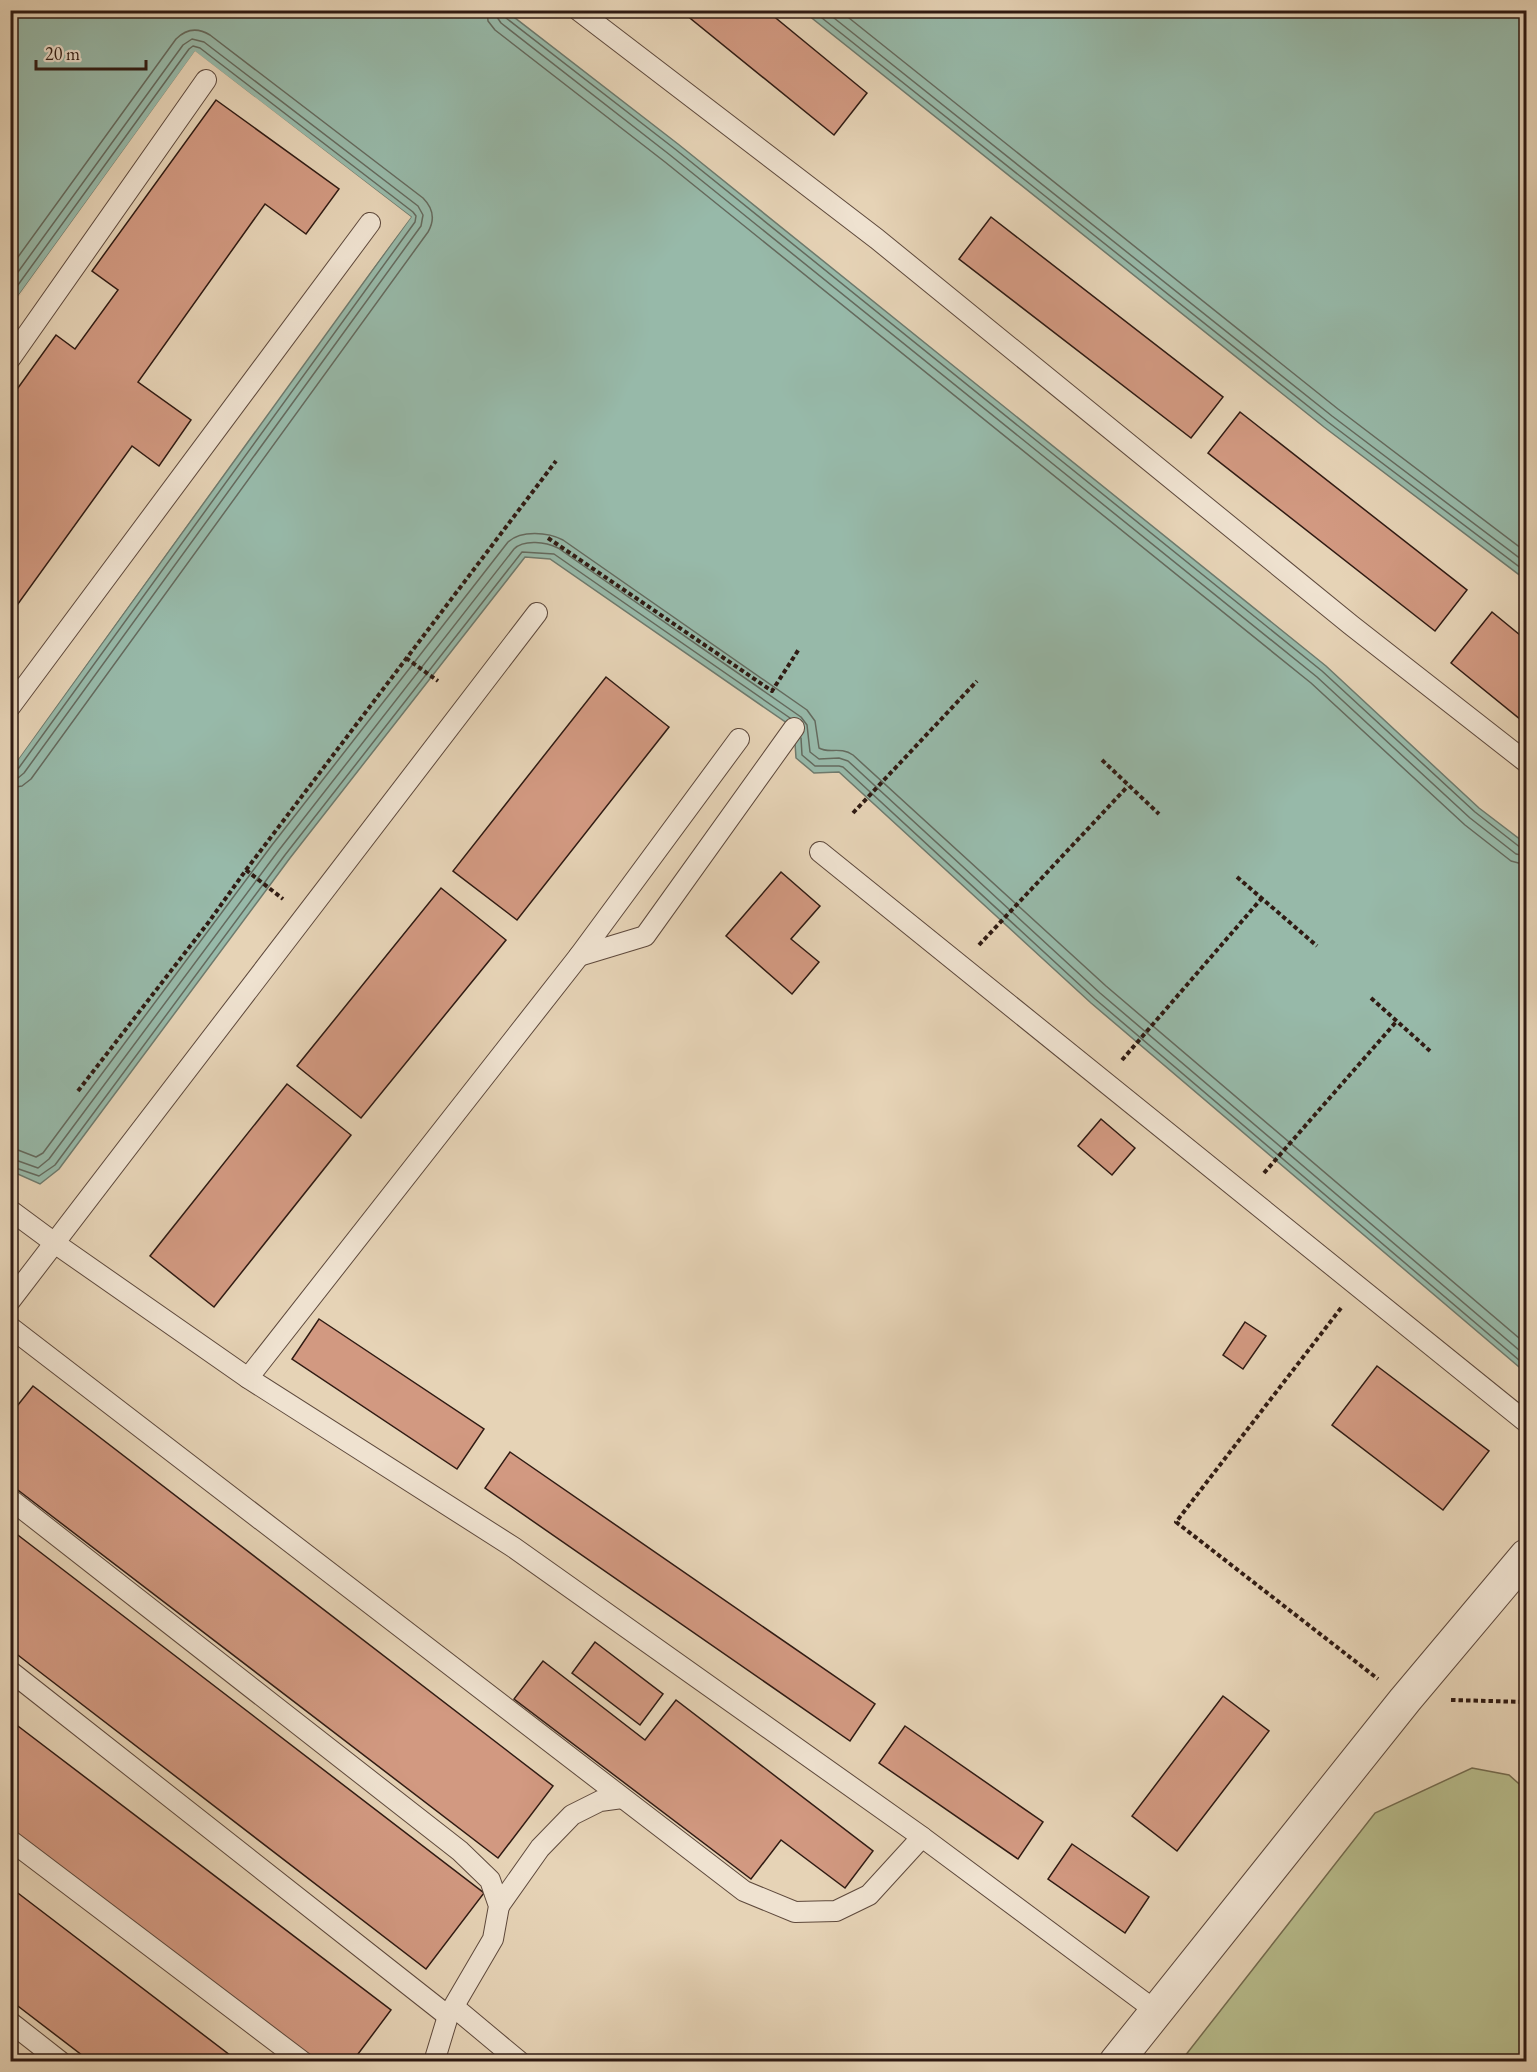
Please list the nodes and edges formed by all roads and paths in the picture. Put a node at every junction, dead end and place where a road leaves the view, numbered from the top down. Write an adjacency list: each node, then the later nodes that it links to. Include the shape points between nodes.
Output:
1 (578, 10): 16 (lane, via 877,239 1351,625)
2 (206, 80): 4 (lane)
3 (370, 223): 12 (lane)
4 (10, 359)
5 (556, 461): 9 (path)
6 (548, 538): 8 (path, via 772,691)
7 (537, 613): 35 (lane)
8 (799, 649)
9 (406, 658): 10 (path); 21 (path)
10 (438, 681)
11 (977, 681): 18 (path)
12 (10, 707)
13 (794, 728): 26 (lane, via 645,936)
14 (740, 739): 26 (lane)
15 (1102, 760): 17 (path)
16 (1527, 762)
17 (1128, 786): 19 (path); 27 (path)
18 (853, 813)
19 (1159, 814)
20 (820, 852): 27 (lane)
21 (246, 870): 24 (path); 32 (path)
22 (1237, 877): 23 (path)
23 (1262, 898): 25 (path); 31 (path)
24 (292, 906)
25 (1317, 946)
26 (579, 956): 39 (lane)
27 (960, 965): 31 (lane)
28 (1371, 998): 29 (path)
29 (1396, 1022): 30 (path); 33 (path)
30 (1430, 1051)
31 (1104, 1081): 33 (lane)
32 (78, 1091)
33 (1245, 1195): 36 (lane)
34 (10, 1210): 35 (lane)
35 (56, 1244): 37 (lane); 39 (lane)
36 (1358, 1286): 40 (lane); 44 (path, via 1176,1522)
37 (10, 1301)
38 (10, 1327): 46 (lane)
39 (248, 1378): 47 (lane, via 513,1547)
40 (1527, 1422)
41 (10, 1499): 49 (lane, via 460,1851 490,1880)
42 (1527, 1556): 44 (street)
43 (10, 1671): 50 (lane)
44 (1405, 1700): 45 (path); 51 (street)
45 (1527, 1702)
46 (622, 1798): 47 (lane, via 744,1891 795,1912 836,1911 869,1895); 49 (lane, via 600,1802 573,1815 540,1848)
47 (922, 1837): 51 (lane)
48 (10, 1840): 54 (lane)
49 (499, 1906): 50 (lane, via 493,1939)
50 (451, 2011): 55 (lane); 56 (lane)
51 (1156, 2011): 57 (street)
52 (10, 2022): 53 (lane)
53 (61, 2061)
54 (303, 2061)
55 (434, 2061)
56 (520, 2061)
57 (1116, 2061)

